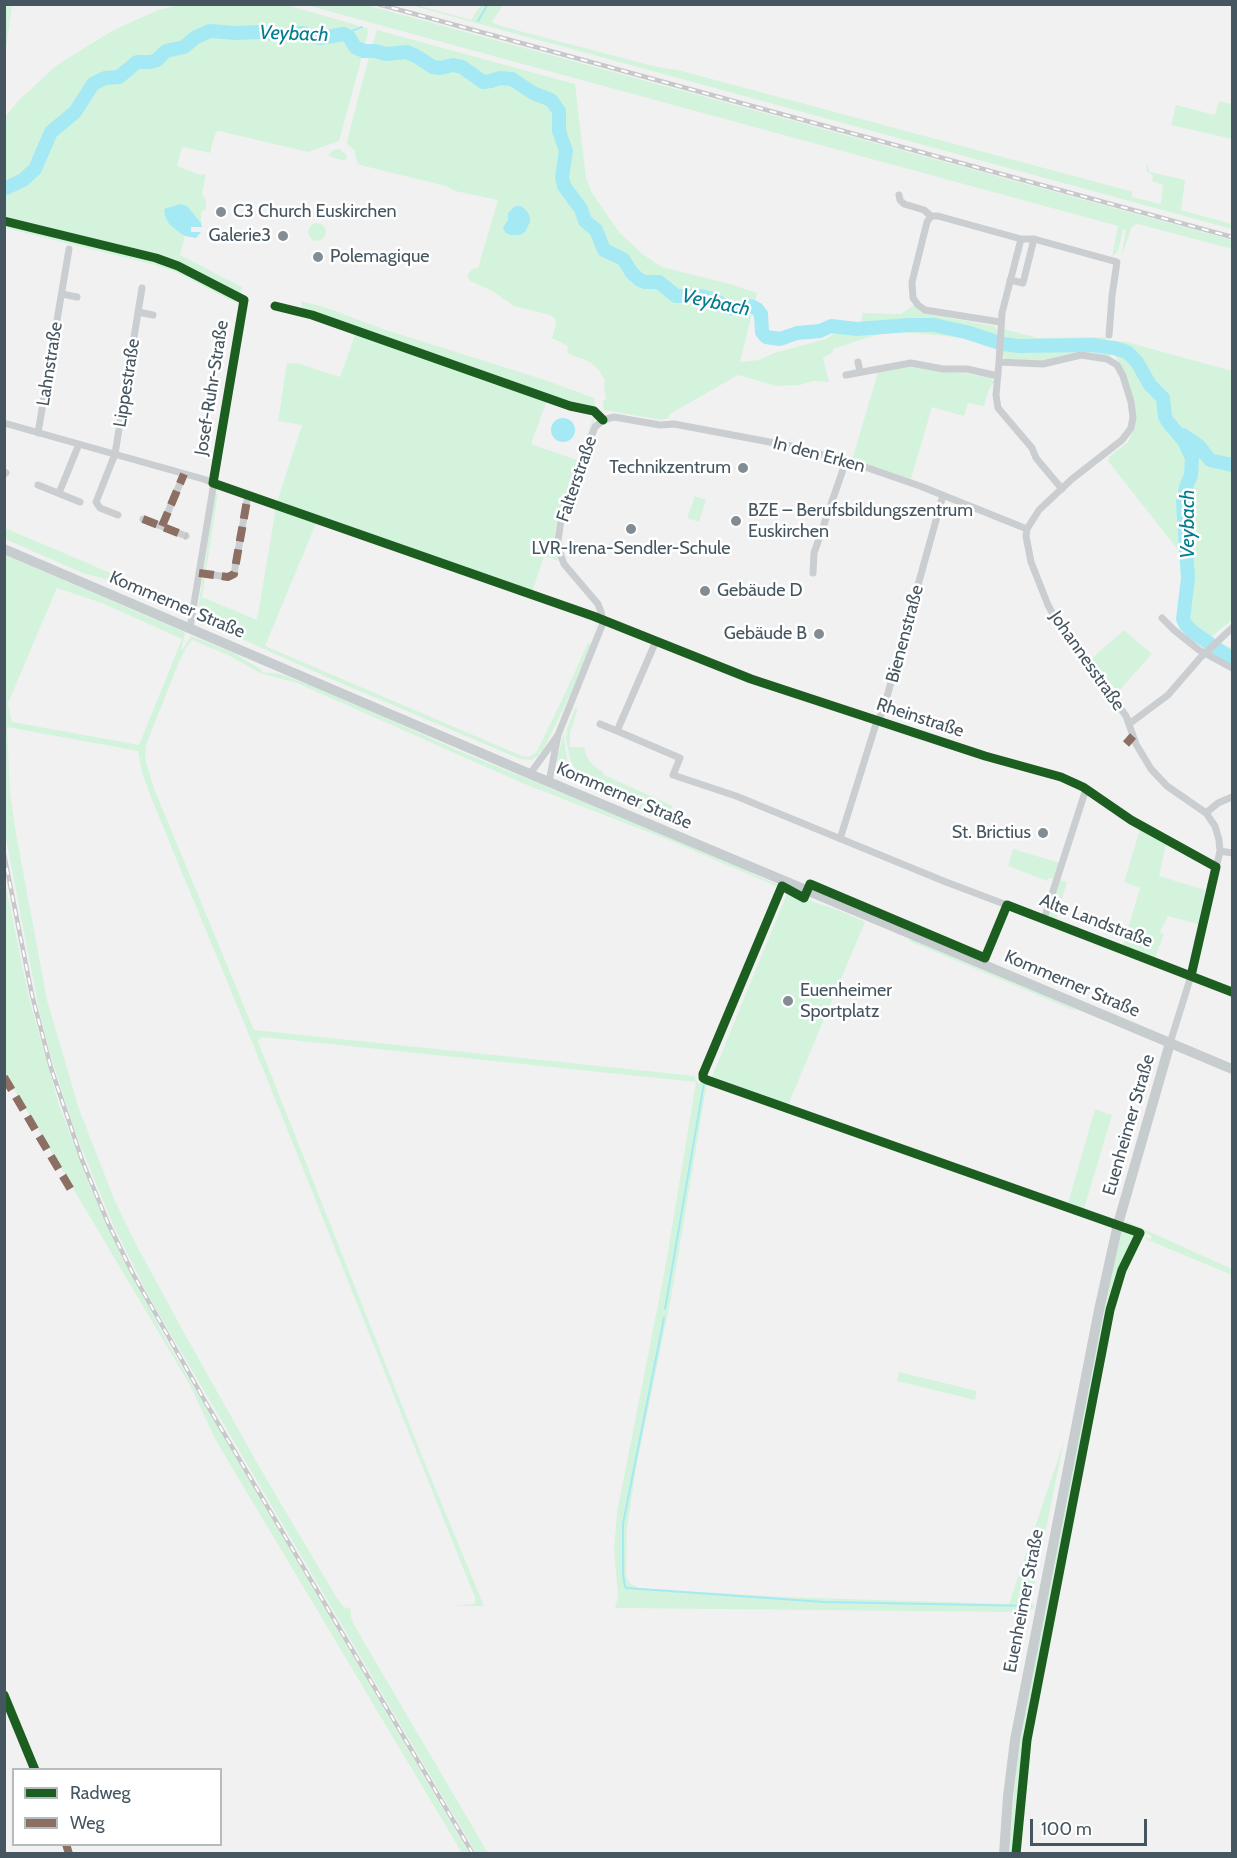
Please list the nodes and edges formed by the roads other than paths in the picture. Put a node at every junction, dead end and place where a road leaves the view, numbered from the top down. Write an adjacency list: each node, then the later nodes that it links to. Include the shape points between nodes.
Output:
1 (899, 195): 2 (street, via 904,204)
2 (931, 216): 3 (street); 13 (street, via 911,284 915,302 929,312)
3 (1021, 239): 4 (street); 6 (street)
4 (1034, 239): 6 (street, via 1023,283); 14 (street, via 1117,262)
5 (69, 249): 8 (street, Lahnstraße)
6 (1010, 279): 13 (street)
7 (142, 288): 11 (street, Lippestraße)
8 (62, 294): 9 (street); 22 (street, Lahnstraße)
9 (77, 297)
10 (244, 300): 27 (street, Josef-Ruhr-Straße)
11 (138, 312): 12 (street, Lippestraße); 24 (street, Lippestraße)
12 (153, 315)
13 (1000, 322): 16 (street)
14 (1109, 335)
15 (858, 362): 17 (street)
16 (999, 362): 19 (street); 29 (street, via 1043,364 1082,354 1114,363 1123,376 1131,402 1131,428 1122,440)
17 (860, 372): 18 (street); 19 (street, via 910,363)
18 (846, 375)
19 (998, 376): 29 (street, via 998,408)
20 (603, 420): 25 (street, In den Erken, via 674,424 796,447); 44 (street, Falterstraße, via 591,437 558,540 564,564 598,604)
21 (4, 423): 22 (street)
22 (38, 433): 23 (street)
23 (80, 444): 24 (street); 30 (street)
24 (115, 454): 26 (street); 34 (street, via 96,502 100,508)
25 (846, 461): 32 (street, In den Erken); 42 (street, via 814,553)
26 (184, 474): 27 (street); 37 (street)
27 (213, 483): 31 (street); 41 (street, Josef-Ruhr-Straße)
28 (38, 485): 30 (street)
29 (1062, 489): 38 (street, via 1039,510)
30 (59, 493): 33 (street)
31 (248, 495): 35 (street); 41 (street, via 234,574 228,577)
32 (943, 495): 38 (street, In den Erken); 50 (street, Bienenstraße)
33 (80, 502)
34 (118, 515)
35 (315, 518)
36 (143, 519): 37 (street)
37 (162, 526): 39 (street)
38 (1027, 528): 52 (street, Johannesstraße, via 1031,561 1048,605)
39 (186, 536)
40 (4, 549): 45 (main road, Kommerner Straße)
41 (199, 573): 45 (street, Josef-Ruhr-Straße)
42 (813, 573)
43 (1162, 618): 48 (street, via 1184,639)
44 (603, 620): 47 (street, Rheinstraße); 54 (street)
45 (190, 628): 55 (main road, Kommerner Straße)
46 (1233, 628): 48 (street)
47 (656, 641): 50 (street, Rheinstraße, via 751,679); 53 (street)
48 (1208, 652): 49 (street); 52 (street, via 1168,695)
49 (1233, 668)
50 (878, 721): 57 (street, Rheinstraße, via 1061,777); 60 (street, Bienenstraße)
51 (600, 724): 53 (street)
52 (1129, 724): 59 (street, Euenheimer Straße, via 1139,751 1155,776)
53 (617, 731): 60 (street, Alte Landstraße, via 680,758 673,775)
54 (558, 735): 55 (street); 56 (street)
55 (530, 774): 56 (main road, Kommerner Straße)
56 (549, 782): 66 (main road, Kommerner Straße)
57 (1086, 789): 63 (street, Rheinstraße, via 1131,820); 65 (street)
58 (1233, 797): 59 (street)
59 (1206, 813): 61 (street, Euenheimer Straße, via 1215,826)
60 (840, 839): 64 (street, Alte Landstraße)
61 (1220, 851): 62 (street); 63 (street, Euenheimer Straße)
62 (1233, 853)
63 (1216, 867): 67 (street, Euenheimer Straße)
64 (1007, 905): 65 (street, Alte Landstraße); 66 (street)
65 (1044, 919): 67 (street, Alte Landstraße)
66 (982, 964): 69 (main road, Kommerner Straße)
67 (1191, 976): 68 (street, Alte Landstraße); 69 (street, Euenheimer Straße)
68 (1233, 992)
69 (1170, 1043): 70 (main road, Kommerner Straße); 71 (main road, Euenheimer Straße, via 1118,1224 1098,1310 1017,1726)
70 (1233, 1069)
71 (1004, 1854)

